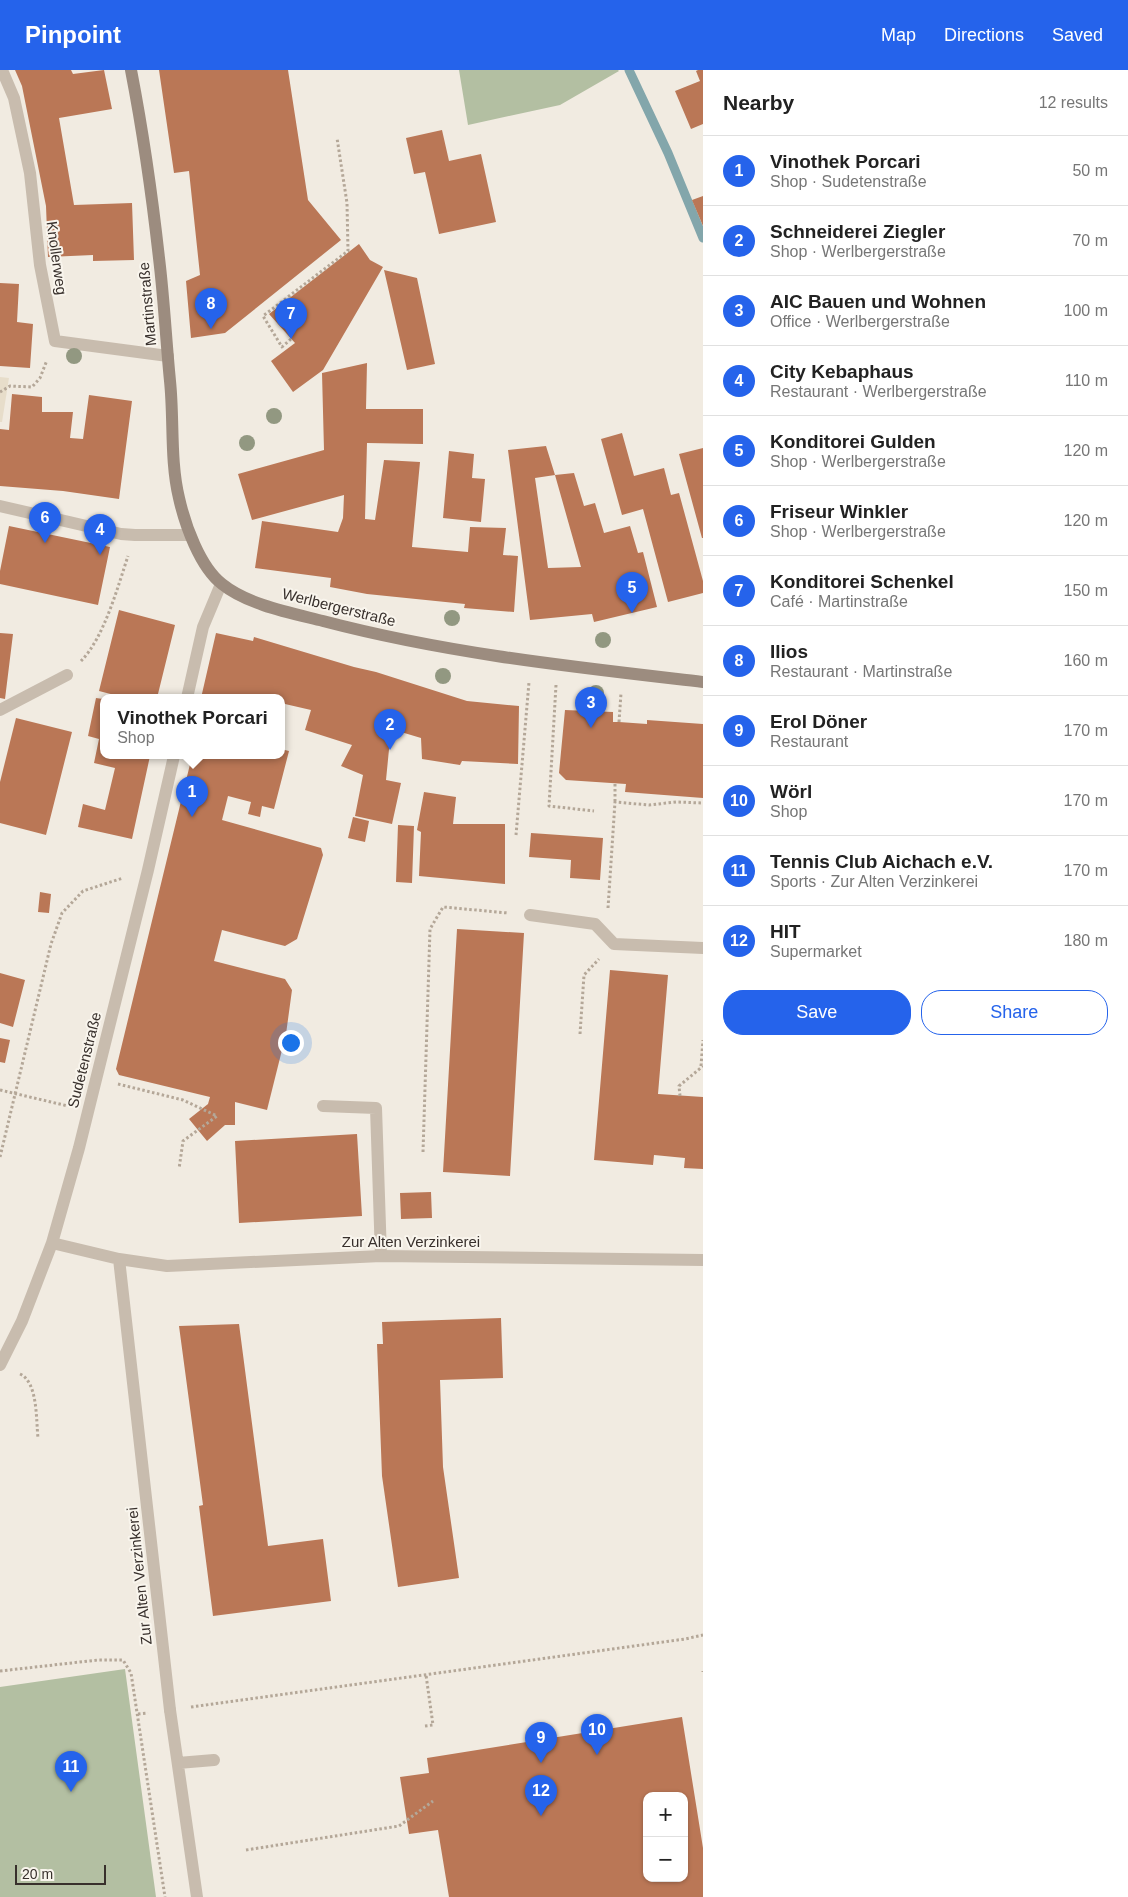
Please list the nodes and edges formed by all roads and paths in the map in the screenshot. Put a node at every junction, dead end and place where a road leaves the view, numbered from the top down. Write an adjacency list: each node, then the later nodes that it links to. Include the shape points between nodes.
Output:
1 (2, 70): 5 (street, Knollerweg, via 14,98 30,173 40,265)
2 (131, 70): 6 (main road, Martinstraße, via 148,163)
3 (337, 138): 4 (path, via 346,203 348,251 263,316 282,347)
4 (291, 339)
5 (55, 341): 6 (street); 7 (path, via 40,378 32,387 10,386)
6 (168, 356): 9 (main road, Martinstraße, via 176,483)
7 (0, 392)
8 (0, 506): 10 (street)
9 (190, 535): 10 (street); 11 (main road, Werlbergerstraße, via 204,562)
10 (135, 536): 15 (path, via 110,612 88,655)
11 (221, 584): 12 (main road, Werlbergerstraße, via 248,599 346,628); 17 (street, via 203,627)
12 (531, 662): 13 (main road, Werlbergerstraße); 25 (path)
13 (557, 666): 14 (main road, Werlbergerstraße); 24 (path, via 548,806)
14 (622, 672): 16 (main road, Werlbergerstraße); 19 (path)
15 (67, 676): 18 (street)
16 (703, 682)
17 (188, 694)
18 (0, 710)
19 (619, 722)
20 (173, 759): 26 (street, Sudetenstraße)
21 (614, 784): 22 (path)
22 (615, 802): 23 (path, via 649,805); 28 (path)
23 (703, 803)
24 (594, 811)
25 (516, 836)
26 (148, 870): 33 (street, Sudetenstraße); 35 (path, via 83,891 62,912 51,944)
27 (530, 915): 28 (street, via 595,924); 41 (path, via 443,907 430,929)
28 (610, 940): 29 (street); 30 (path, via 584,975)
29 (703, 948)
30 (580, 1034)
31 (703, 1040): 32 (path)
32 (702, 1066): 36 (path, via 680,1086)
33 (96, 1079): 38 (street, Sudetenstraße); 43 (path, via 183,1100 217,1116 183,1141)
34 (0, 1090): 35 (path)
35 (16, 1094): 38 (path); 40 (path)
36 (680, 1096)
37 (323, 1106): 45 (street, via 376,1108)
38 (88, 1111): 44 (street, Sudetenstraße)
39 (0, 1132): 40 (path)
40 (6, 1134): 42 (path)
41 (423, 1152)
42 (0, 1157)
43 (180, 1169)
44 (52, 1243): 46 (street, Zur Alten Verzinkerei); 48 (street, Sudetenstraße, via 22,1322)
45 (381, 1256): 46 (street, Zur Alten Verzinkerei, via 167,1266); 47 (street, Zur Alten Verzinkerei)
46 (119, 1259): 54 (street, Zur Alten Verzinkerei)
47 (703, 1260)
48 (0, 1365)
49 (16, 1372): 50 (path, via 25,1376 33,1387)
50 (38, 1438)
51 (703, 1635): 53 (path)
52 (0, 1671): 55 (path, via 123,1660 131,1673)
53 (426, 1675): 54 (path); 56 (path, via 433,1725)
54 (170, 1710): 55 (path); 58 (street, Zur Alten Verzinkerei)
55 (138, 1714): 61 (path)
56 (425, 1726)
57 (214, 1760): 58 (street)
58 (178, 1764): 62 (street, Zur Alten Verzinkerei)
59 (433, 1801): 60 (path, via 399,1826)
60 (246, 1850)
61 (164, 1897)
62 (197, 1897)

